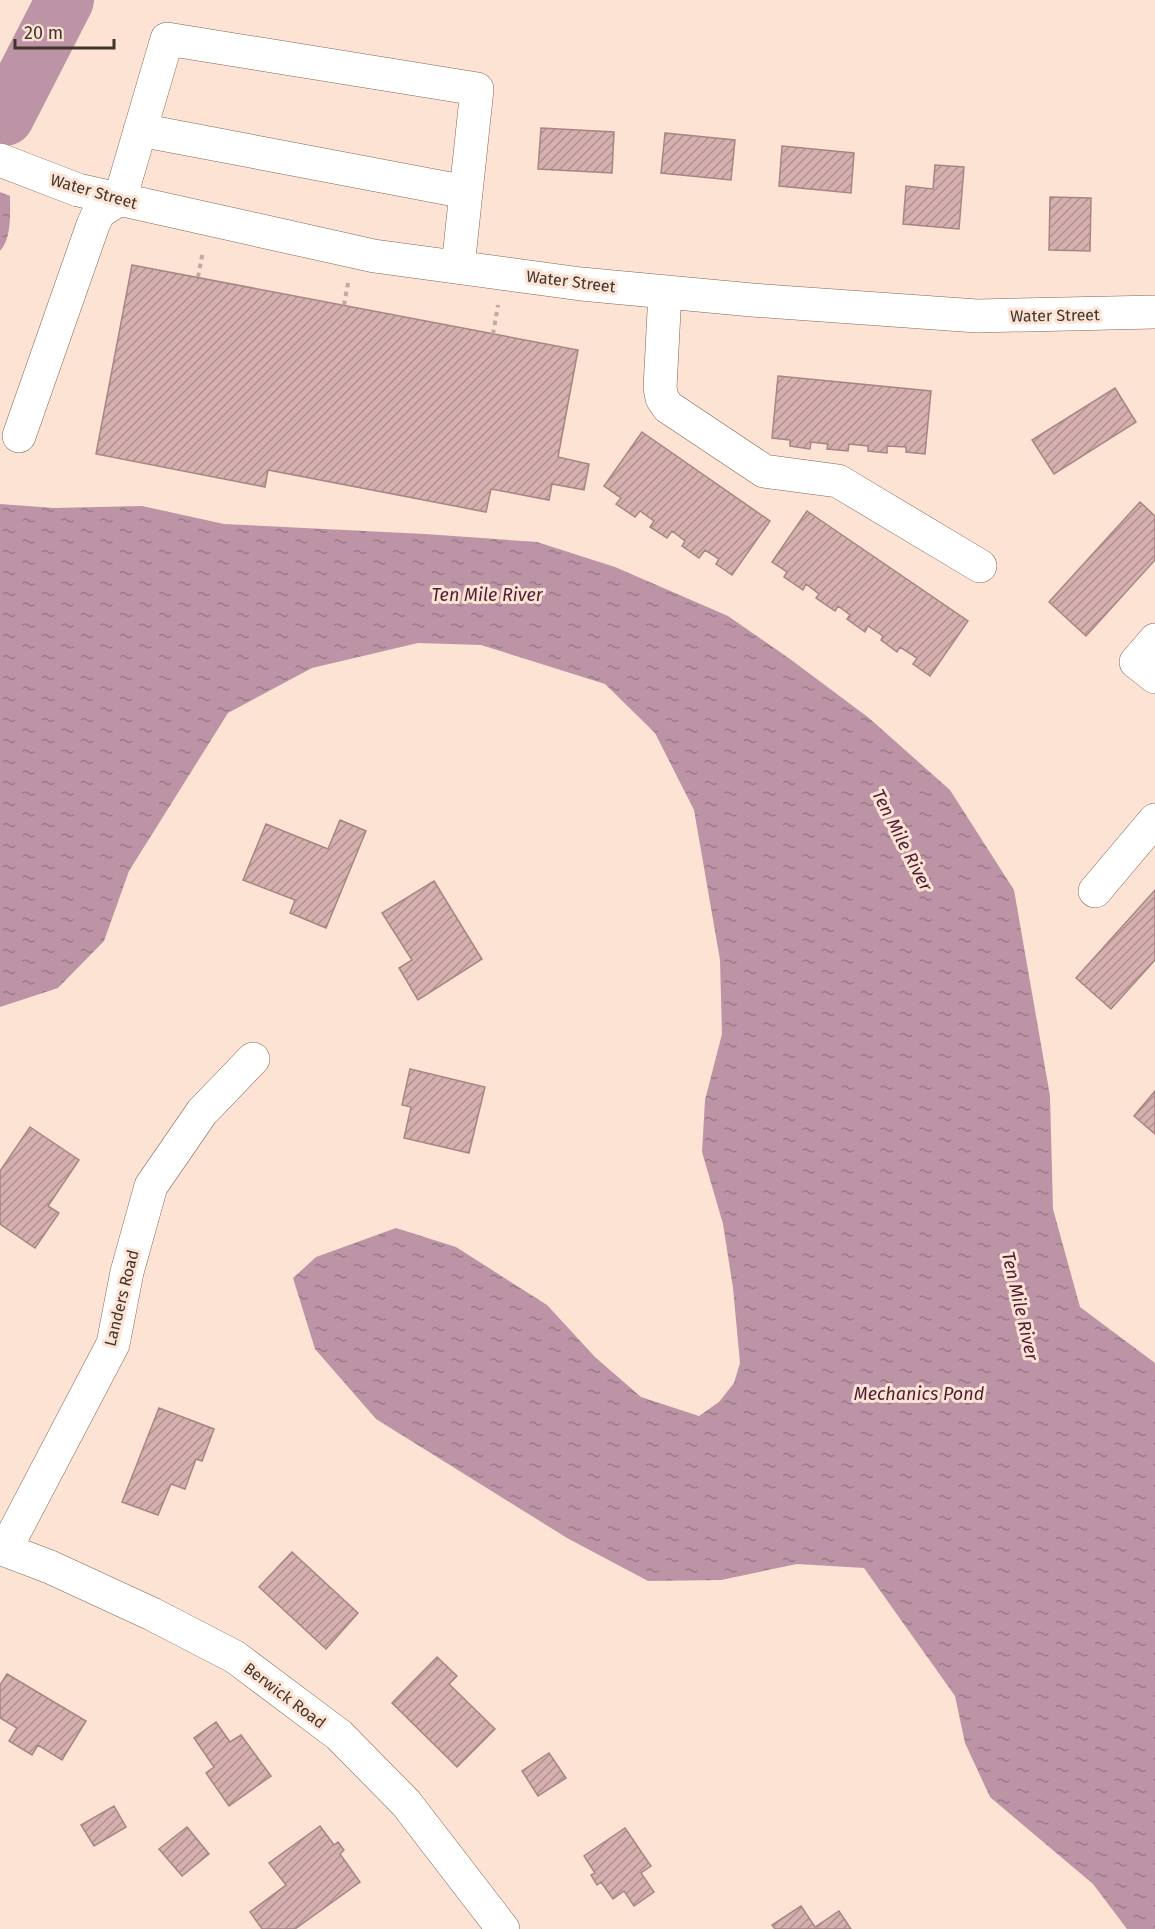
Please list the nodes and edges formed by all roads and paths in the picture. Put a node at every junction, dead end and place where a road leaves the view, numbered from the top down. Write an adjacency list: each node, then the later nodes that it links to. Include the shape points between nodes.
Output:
1 (140, 130): 3 (street); 3 (street, via 166,39 477,89); 4 (street)
2 (0, 160): 4 (street, Water Street, via 78,190)
3 (466, 192): 6 (street)
4 (120, 200): 6 (street, Water Street, via 374,256); 14 (street, via 99,212 93,225)
5 (204, 244): 8 (path)
6 (458, 267): 9 (street, Water Street)
7 (350, 273): 11 (path)
8 (198, 277)
9 (664, 292): 12 (street, Water Street, via 977,316); 15 (street, via 660,388 668,407 764,471 838,481)
10 (500, 299): 13 (path)
11 (344, 305)
12 (1155, 312)
13 (493, 334)
14 (19, 436)
15 (980, 566)
16 (1155, 640): 17 (street, via 1136,662)
17 (1155, 677)
18 (1155, 820): 19 (street)
19 (1095, 891)
20 (253, 1059): 21 (street, Landers Road, via 202,1112 151,1186 126,1272 113,1344)
21 (3, 1549): 22 (street, Berwick Road, via 132,1604 235,1657 339,1735 405,1803)
22 (503, 1929)

